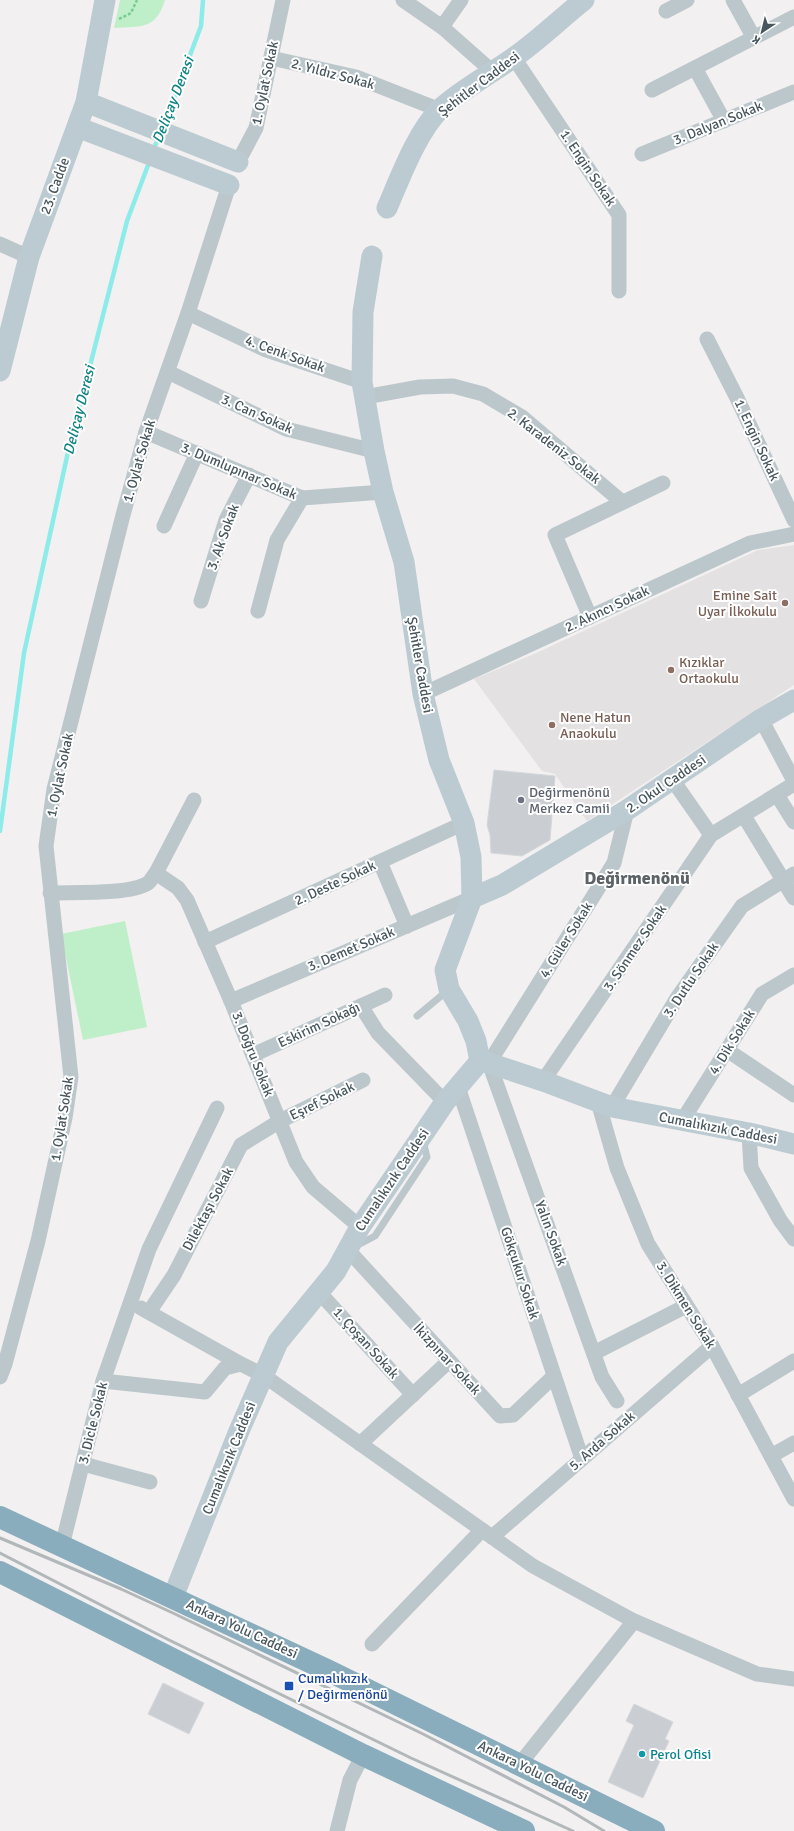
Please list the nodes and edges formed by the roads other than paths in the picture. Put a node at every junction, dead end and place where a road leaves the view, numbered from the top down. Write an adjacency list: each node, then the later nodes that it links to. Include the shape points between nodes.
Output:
1 (105, 0): 18 (street, 23. Cadde)
2 (283, 0): 12 (street, 1. Oylat Sokak)
3 (403, 0): 10 (street)
4 (461, 0): 10 (street)
5 (687, 0): 8 (street)
6 (734, 0): 11 (street)
7 (575, 3): 13 (street, Şehitler Caddesi)
8 (666, 11)
9 (794, 17): 11 (street)
10 (442, 27): 15 (street)
11 (754, 38): 14 (street)
12 (271, 58): 19 (street, 2. Yıldız Sokak, via 356,77); 23 (street, 1. Oylat Sokak, via 256,128)
13 (514, 58): 15 (street, Şehitler Caddesi); 29 (street, 1. Engin Sokak, via 619,215)
14 (695, 68): 16 (street); 20 (street)
15 (493, 72): 19 (street, Şehitler Caddesi)
16 (652, 90)
17 (794, 92): 20 (street, 3. Dalyan Sokak)
18 (86, 102): 21 (street, 23. Cadde); 23 (street)
19 (440, 110): 25 (street, Şehitler Caddesi, via 421,136)
20 (724, 121): 22 (street, 3. Dalyan Sokak)
21 (77, 127): 24 (street); 28 (street, 23. Cadde)
22 (642, 154)
23 (238, 162)
24 (229, 185): 30 (street, 1. Oylat Sokak)
25 (387, 208)
26 (0, 244): 28 (street)
27 (372, 256): 34 (street, Şehitler Caddesi, via 363,312)
28 (29, 258): 32 (street, 23. Cadde)
29 (619, 291)
30 (188, 313): 33 (street, 1. Oylat Sokak); 34 (street, 4. Cenk Sokak, via 266,350)
31 (708, 339): 43 (street, 1. Engin Sokak)
32 (0, 371)
33 (168, 372): 35 (street, 1. Oylat Sokak); 36 (street, 3. Can Sokak, via 286,429)
34 (364, 389): 36 (street, Şehitler Caddesi); 42 (street, 2. Karadeniz Sokak, via 453,386 483,394 522,417)
35 (146, 432): 37 (street, 3. Dumlupınar Sokak); 64 (street, 1. Oylat Sokak, via 54,789 46,846)
36 (374, 451): 40 (street, Şehitler Caddesi)
37 (197, 453): 38 (street, 3. Dumlupınar Sokak); 44 (street)
38 (249, 475): 41 (street, 3. Dumlupınar Sokak); 46 (street, 3. Ak Sokak, via 226,520)
39 (663, 483): 42 (street)
40 (383, 492): 41 (street, 3. Dumlupınar Sokak); 49 (street, Şehitler Caddesi, via 404,562)
41 (302, 498): 47 (street, via 277,540)
42 (622, 502): 48 (street, via 555,535)
43 (794, 520)
44 (164, 526)
45 (794, 534): 48 (street, 2. Akıncı Sokak, via 750,543)
46 (201, 601)
47 (258, 611)
48 (590, 617): 49 (street, 2. Akıncı Sokak)
49 (423, 694): 59 (street, Şehitler Caddesi, via 439,760)
50 (794, 700): 51 (street, 2. Okul Caddesi)
51 (761, 720): 52 (street, 2. Okul Caddesi); 53 (street)
52 (672, 780): 56 (street, 2. Okul Caddesi); 60 (street)
53 (794, 783): 54 (street, 3. Sönmez Sokak)
54 (777, 795): 57 (street, 3. Sönmez Sokak); 58 (street)
55 (194, 800): 62 (street)
56 (627, 810): 65 (street, 2. Okul Caddesi, via 502,885); 77 (street, 4. Güler Sokak, via 614,863)
57 (744, 816): 60 (street, 3. Sönmez Sokak); 63 (street)
58 (794, 822)
59 (464, 823): 61 (street, 2. Deste Sokak); 65 (street, Şehitler Caddesi, via 471,857)
60 (711, 835): 79 (street, 3. Sönmez Sokak)
61 (380, 862): 67 (street); 68 (street, 2. Deste Sokak)
62 (156, 873): 64 (street, via 148,883 134,888); 68 (street, 3. Doğru Sokak, via 178,888)
63 (788, 877): 66 (street); 83 (street, 3. Dutlu Sokak, via 742,906)
64 (50, 893): 104 (street, 1. Oylat Sokak, via 71,1077 65,1118 38,1241)
65 (472, 898): 67 (street, 3. Demet Sokak); 70 (street, Şehitler Caddesi, via 445,970)
66 (794, 898)
67 (407, 926): 72 (street, 3. Demet Sokak)
68 (205, 942): 72 (street, 3. Doğru Sokak)
69 (794, 975): 75 (street, 4. Dik Sokak, via 762,994)
70 (449, 990): 74 (lane, via 438,996); 77 (street, Şehitler Caddesi, via 468,1021)
71 (384, 995): 73 (street, Eskirim Sokağı)
72 (231, 1001): 76 (street, 3. Doğru Sokak)
73 (361, 1006): 76 (street, Eskirim Sokağı); 82 (street, via 378,1033)
74 (417, 1016)
75 (727, 1050): 81 (street); 86 (street, 4. Dik Sokak)
76 (253, 1055): 85 (street, 3. Doğru Sokak)
77 (484, 1062): 79 (street, Cumalıkızık Caddesi); 80 (street, Cumalıkızık Caddesi); 98 (street, Yalın Sokak)
78 (363, 1080): 85 (street, Eşref Sokak)
79 (543, 1081): 83 (street, Cumalıkızık Caddesi)
80 (458, 1087): 82 (street, Cumalıkızık Caddesi); 103 (street, Gökçukur Sokak)
81 (794, 1095)
82 (445, 1102): 88 (street, Cumalıkızık Caddesi)
83 (605, 1105): 86 (street, Cumalıkızık Caddesi); 95 (street, 3. Dikmen Sokak, via 616,1168 648,1244)
84 (217, 1108): 94 (street, 3. Dicle Sokak, via 149,1249)
85 (280, 1121): 90 (street, 3. Doğru Sokak, via 296,1162 314,1187); 96 (street, Dilektaşı Sokak, via 241,1145 174,1274)
86 (682, 1121): 87 (street, Cumalıkızık Caddesi)
87 (749, 1133): 89 (street, Cumalıkızık Caddesi); 91 (street, via 751,1168 780,1220)
88 (421, 1136): 90 (street, Cumalıkızık Caddesi); 92 (lane, via 427,1158 374,1236)
89 (794, 1144)
90 (360, 1227): 92 (street, Cumalıkızık Caddesi)
91 (794, 1239)
92 (348, 1250): 93 (street, Cumalıkızık Caddesi, via 336,1271); 99 (street, İkizpınar Sokak)
93 (319, 1292): 102 (street, Cumalıkızık Caddesi, via 278,1342); 106 (street, 1. Çoşan Sokak)
94 (131, 1302): 96 (street); 105 (street, 3. Dicle Sokak)
95 (686, 1306): 97 (street, 3. Dikmen Sokak); 98 (street)
96 (149, 1312): 101 (street)
97 (712, 1346): 107 (street, 3. Dikmen Sokak); 112 (street, 5. Arda Sokak)
98 (594, 1353): 108 (street, Yalın Sokak, via 602,1377)
99 (449, 1361): 103 (street, İkizpınar Sokak, via 500,1416 513,1415); 106 (street)
100 (794, 1361): 107 (street)
101 (241, 1364): 102 (street); 105 (street, via 226,1368 206,1392)
102 (263, 1375): 110 (street); 120 (street, Cumalıkızık Caddesi)
103 (554, 1376): 112 (street, Gökçukur Sokak)
104 (0, 1378)
105 (103, 1381): 113 (street, 3. Dicle Sokak)
106 (413, 1394): 110 (street)
107 (738, 1395): 111 (street, 3. Dikmen Sokak)
108 (617, 1401)
109 (794, 1443): 111 (street)
110 (360, 1444): 117 (street)
111 (772, 1456): 115 (street, 3. Dikmen Sokak)
112 (582, 1459): 117 (street, 5. Arda Sokak)
113 (83, 1464): 114 (street); 118 (street, 3. Dicle Sokak)
114 (150, 1482)
115 (794, 1499)
116 (0, 1517): 118 (highway, Ankara Yolu Caddesi)
117 (487, 1534): 121 (street, via 533,1566); 122 (street, 5. Arda Sokak)
118 (62, 1546): 120 (highway, Ankara Yolu Caddesi)
119 (0, 1572): 124 (highway)
120 (173, 1597): 125 (highway, Ankara Yolu Caddesi)
121 (634, 1622): 123 (street, via 757,1674); 125 (street)
122 (372, 1644)
123 (794, 1679)
124 (362, 1755): 126 (street, via 350,1780); 127 (highway)
125 (519, 1764): 128 (highway, Ankara Yolu Caddesi)
126 (337, 1831)
127 (524, 1831)
128 (654, 1831)

